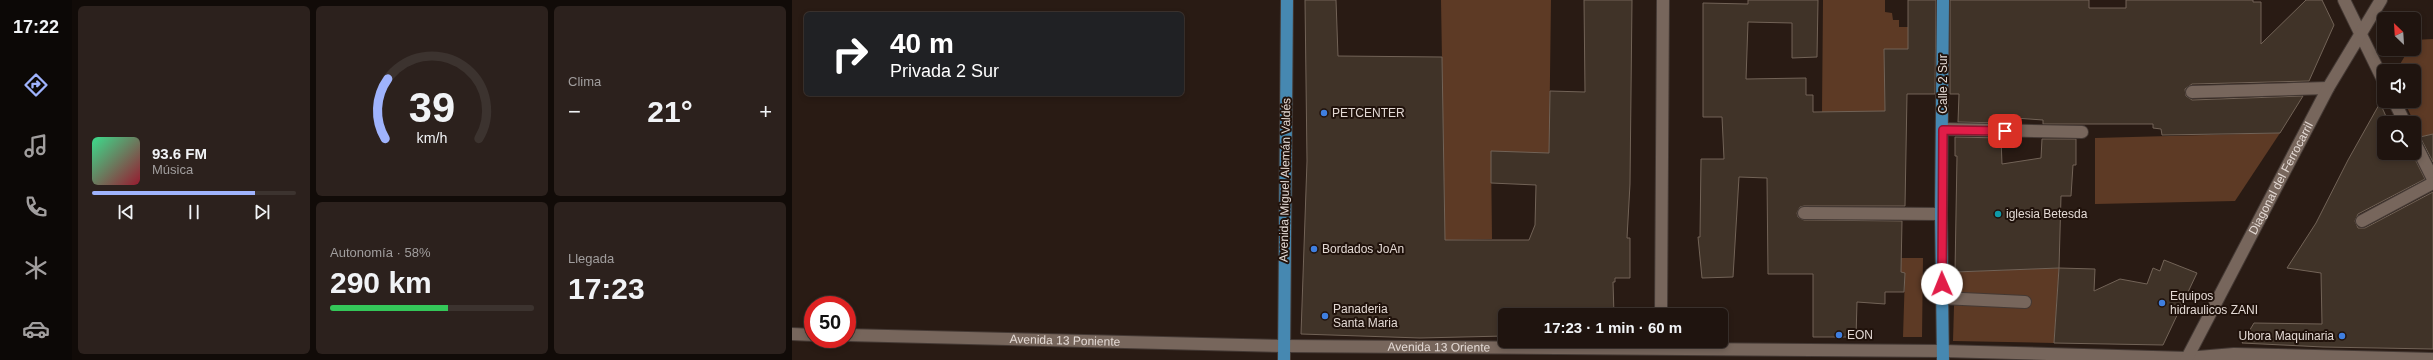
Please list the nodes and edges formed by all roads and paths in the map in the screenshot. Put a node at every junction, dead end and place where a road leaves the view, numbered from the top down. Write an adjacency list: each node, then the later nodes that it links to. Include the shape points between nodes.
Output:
1 (1287, 0): 24 (main road, Avenida Miguel Alemán Valdés)
2 (1663, 0): 20 (street)
3 (1943, 0): 10 (main road, Calle 2 Sur)
4 (2344, 0): 6 (street)
5 (2381, 0): 6 (street, Diagonal del Ferrocarril)
6 (2359, 33): 7 (street); 8 (street, Diagonal del Ferrocarril)
7 (2377, 68)
8 (2328, 88): 9 (street); 30 (street, Diagonal del Ferrocarril)
9 (2192, 92)
10 (1943, 130): 11 (street); 16 (main road, Calle 2 Sur)
11 (2082, 132)
12 (2421, 155): 13 (street)
13 (2433, 179)
14 (2433, 183): 17 (street)
15 (1804, 213): 16 (street)
16 (1941, 214): 18 (main road, Calle 2 Sur)
17 (2362, 221)
18 (1942, 298): 19 (street); 27 (main road, Calle 2 Sur)
19 (2025, 302)
20 (1661, 308)
21 (792, 334): 22 (street)
22 (804, 335)
23 (856, 335): 24 (street, Avenida 13 Poniente)
24 (1284, 346): 25 (street, Avenida 13 Oriente); 31 (main road, Avenida Miguel Alemán Valdés)
25 (1498, 346)
26 (1723, 348): 27 (street, Avenida 13 Oriente)
27 (1943, 355): 30 (street, Avenida 13 Oriente)
28 (2232, 357): 29 (street, Avenida 13 Oriente); 30 (street, Avenida 13 Oriente)
29 (2433, 358)
30 (2186, 359)
31 (1284, 360)

